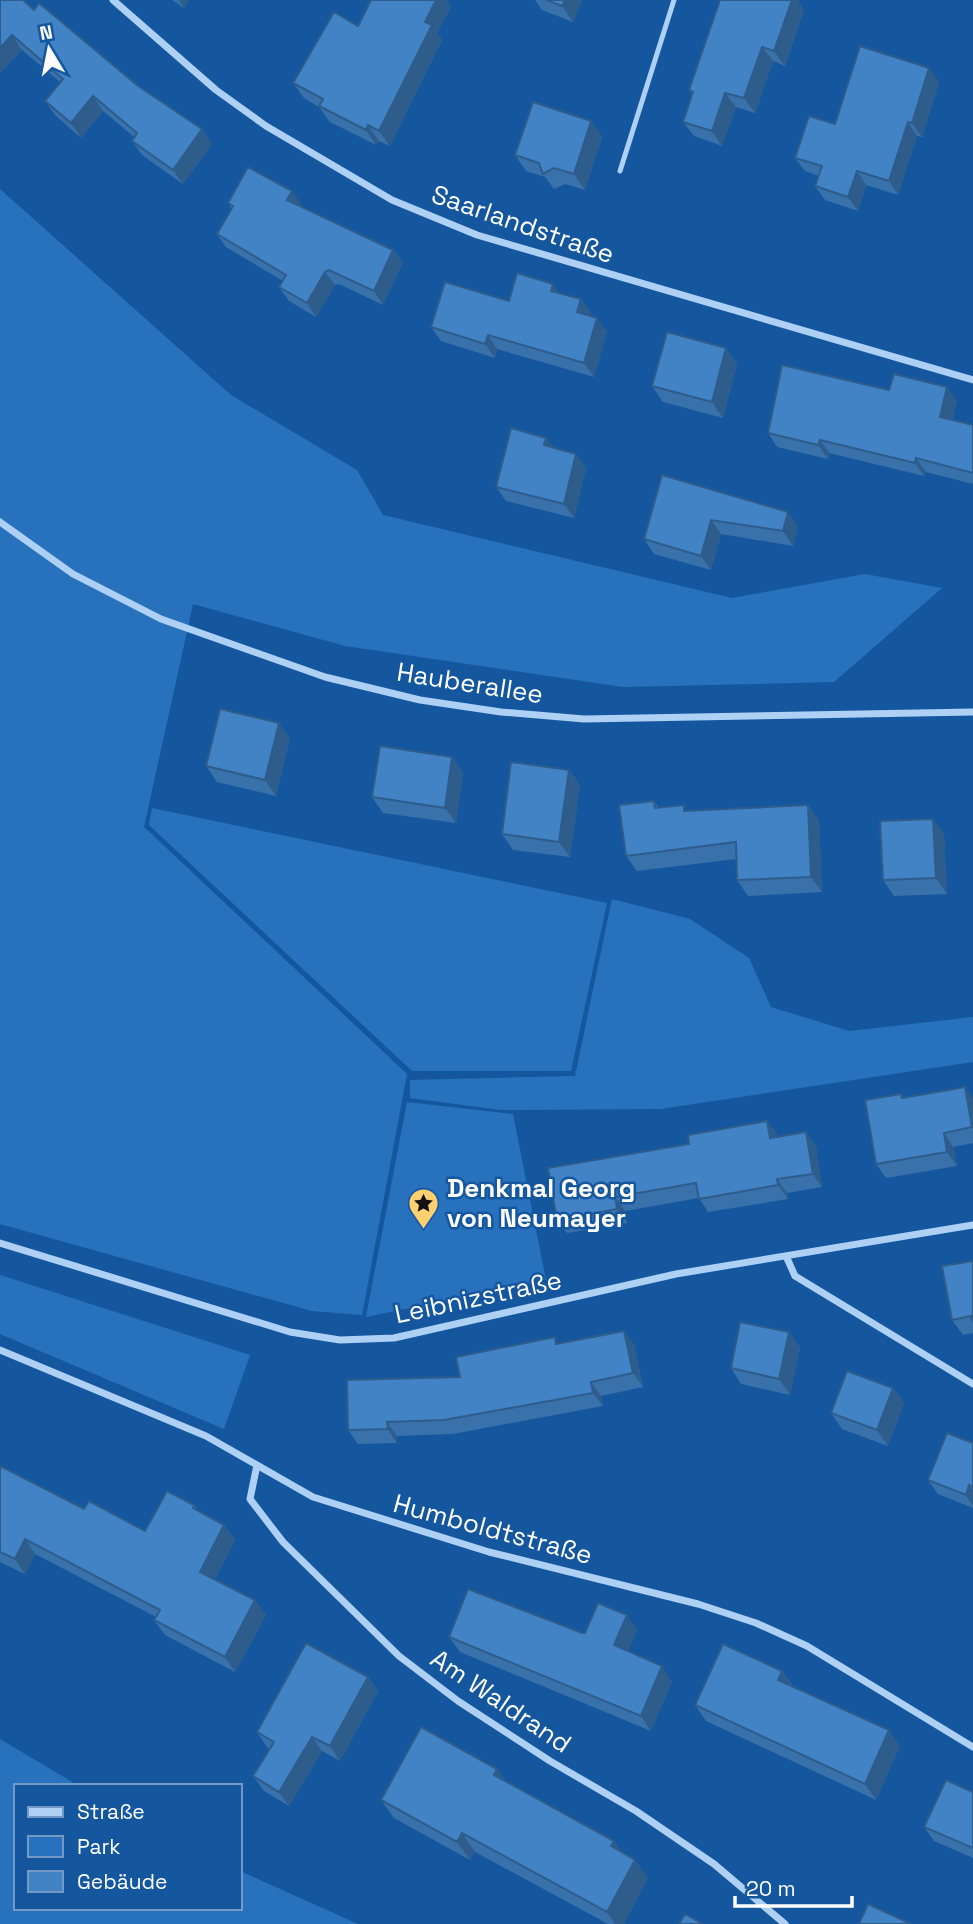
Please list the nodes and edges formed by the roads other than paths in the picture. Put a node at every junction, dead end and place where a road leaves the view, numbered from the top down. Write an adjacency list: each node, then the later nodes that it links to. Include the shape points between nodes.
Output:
1 (114, 0): 4 (street, Saarlandstraße, via 216,90 266,126 391,200 477,235)
2 (674, 0): 3 (lane)
3 (620, 171)
4 (973, 380)
5 (0, 522): 6 (street, Hauberallee, via 73,574 161,619 325,677 420,700 584,719)
6 (973, 712)
7 (973, 1224): 9 (street, Leibnizstraße)
8 (0, 1242): 9 (street, Leibnizstraße, via 290,1332 340,1340 394,1338 676,1274)
9 (786, 1256): 11 (street, via 795,1276)
10 (0, 1350): 12 (street, Humboldtstraße, via 206,1436)
11 (973, 1384)
12 (257, 1465): 13 (street, Humboldtstraße, via 313,1497 383,1520 756,1623 807,1646); 14 (street, Am Waldrand, via 250,1499 283,1542 399,1656 550,1762 636,1811 714,1864)
13 (973, 1746)
14 (785, 1924)

